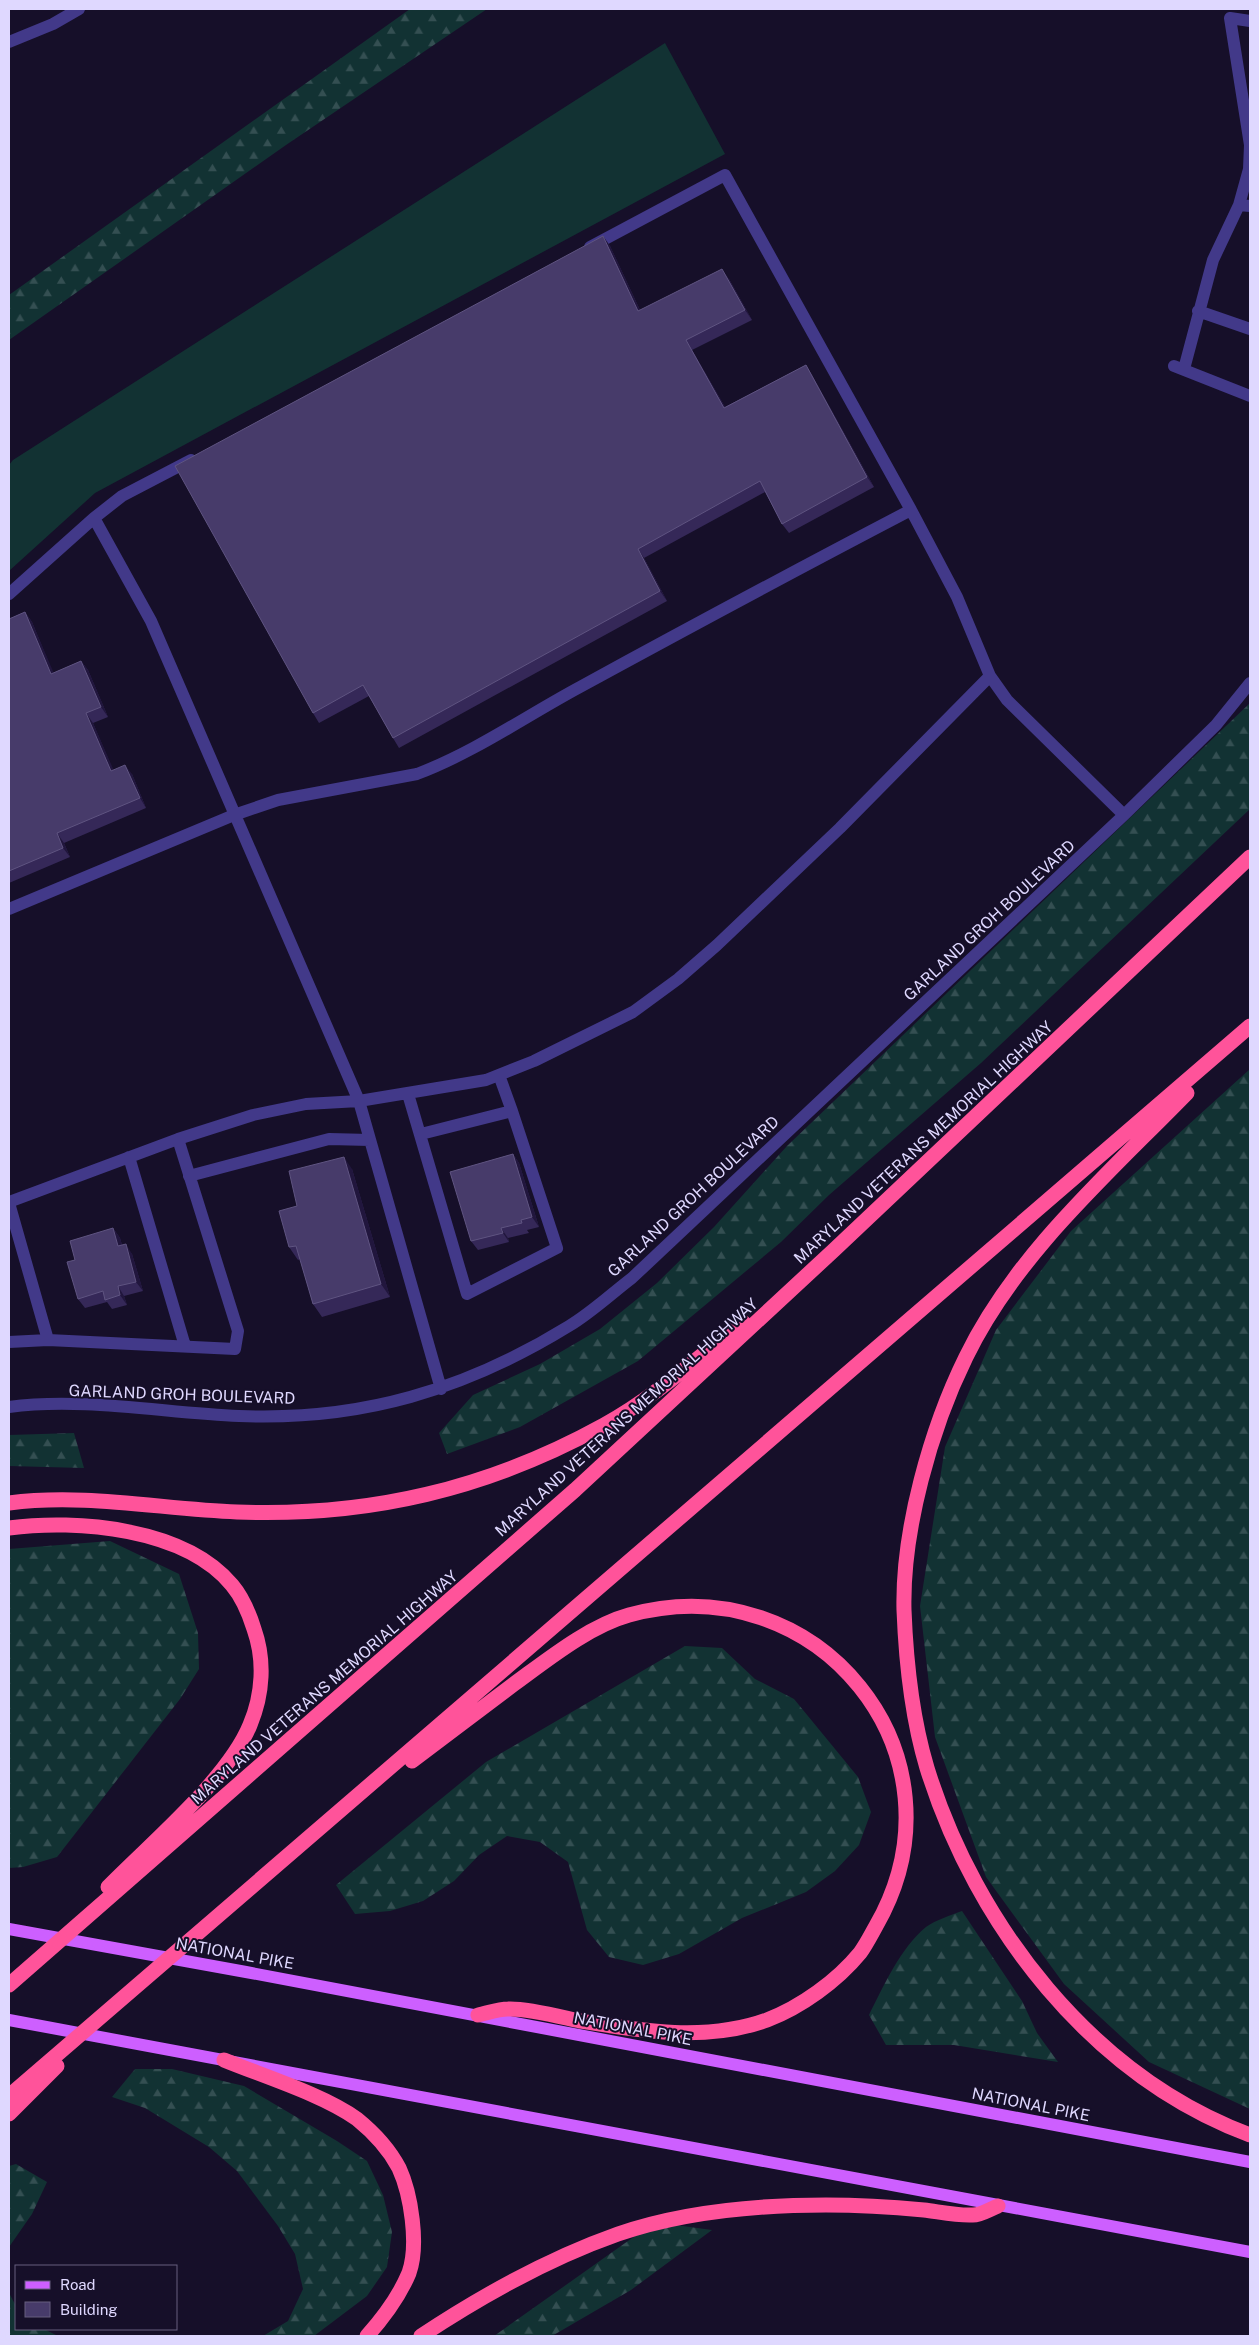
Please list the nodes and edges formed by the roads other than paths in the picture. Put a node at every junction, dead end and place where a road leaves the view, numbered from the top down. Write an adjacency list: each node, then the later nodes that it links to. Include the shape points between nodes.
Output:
1 (79, 9): 3 (street)
2 (1250, 21): 4 (street, via 1230,18 1250,146)
3 (9, 42)
4 (1244, 206): 6 (street, via 1213,260)
5 (577, 254): 10 (street, via 725,175)
6 (1198, 311): 7 (street); 8 (street, via 1179,368)
7 (1250, 329)
8 (1250, 396)
9 (201, 454): 11 (street, via 122,496)
10 (911, 510): 13 (street, via 957,597); 15 (street, via 678,633 489,741 435,767 417,774 278,800)
11 (94, 518): 12 (street); 15 (street, via 151,621)
12 (9, 594)
13 (990, 676): 16 (street, via 1007,700); 20 (street, via 840,828 678,979 633,1012)
14 (1250, 683): 16 (street, GARLAND GROH BOULEVARD, via 1216,725)
15 (234, 815): 18 (street); 22 (street)
16 (1124, 815): 35 (street, GARLAND GROH BOULEVARD, via 632,1278 571,1325 509,1361)
17 (1250, 857): 31 (highway, MARYLAND VETERANS MEMORIAL HIGHWAY)
18 (9, 909)
19 (1250, 1027): 39 (highway); 48 (highway, via 1069,1213 994,1305 946,1401 923,1473 910,1539 904,1607 908,1665 926,1765 942,1811 990,1910 1020,1954 1102,2044 1143,2077 1187,2105)
20 (499, 1075): 21 (street); 23 (street)
21 (408, 1094): 22 (street); 24 (street)
22 (359, 1101): 25 (street, via 306,1104 253,1114); 26 (street)
23 (512, 1111): 24 (street); 24 (street, via 557,1248 468,1294)
24 (421, 1134)
25 (178, 1139): 27 (street); 28 (street)
26 (370, 1140): 28 (street, via 329,1139); 35 (street)
27 (129, 1157): 29 (street); 34 (street)
28 (189, 1176): 34 (street, via 238,1331 235,1348)
29 (9, 1202): 30 (street)
30 (15, 1247): 32 (street)
31 (834, 1250): 37 (highway, via 652,1394 605,1425 518,1467 464,1485 404,1500 297,1513 235,1512 74,1500); 42 (highway, MARYLAND VETERANS MEMORIAL HIGHWAY, via 574,1490)
32 (48, 1340): 33 (street); 34 (street)
33 (9, 1342)
34 (184, 1346)
35 (441, 1390): 36 (street, GARLAND GROH BOULEVARD, via 390,1403 293,1417 68,1405)
36 (9, 1407)
37 (9, 1503)
38 (9, 1528): 42 (highway, via 72,1525 135,1533 178,1546 209,1564 232,1585 248,1610 258,1640 262,1668 260,1697 250,1726 231,1757 203,1791)
39 (310, 1836): 41 (highway); 43 (highway, via 557,1653 626,1616 666,1607 706,1606 745,1614 780,1624 816,1645 853,1677 877,1710 893,1744 904,1788 905,1832 897,1880 880,1918 861,1952 835,1978 767,2020 731,2029 645,2032 509,2008)
40 (9, 1929): 43 (main road, NATIONAL PIKE)
41 (144, 1979): 46 (highway); 47 (highway)
42 (14, 1981)
43 (478, 2015): 49 (main road, NATIONAL PIKE)
44 (9, 2020): 45 (main road)
45 (224, 2060): 50 (main road); 52 (highway, via 323,2101 356,2119 377,2137 399,2168 411,2207 414,2240 409,2271 390,2308)
46 (9, 2096)
47 (9, 2114)
48 (1250, 2135)
49 (1250, 2162)
50 (998, 2206): 51 (main road); 53 (highway, via 974,2215 827,2205 758,2207 698,2214 620,2234 566,2255 468,2305)
51 (1250, 2252)
52 (367, 2336)
53 (421, 2336)

